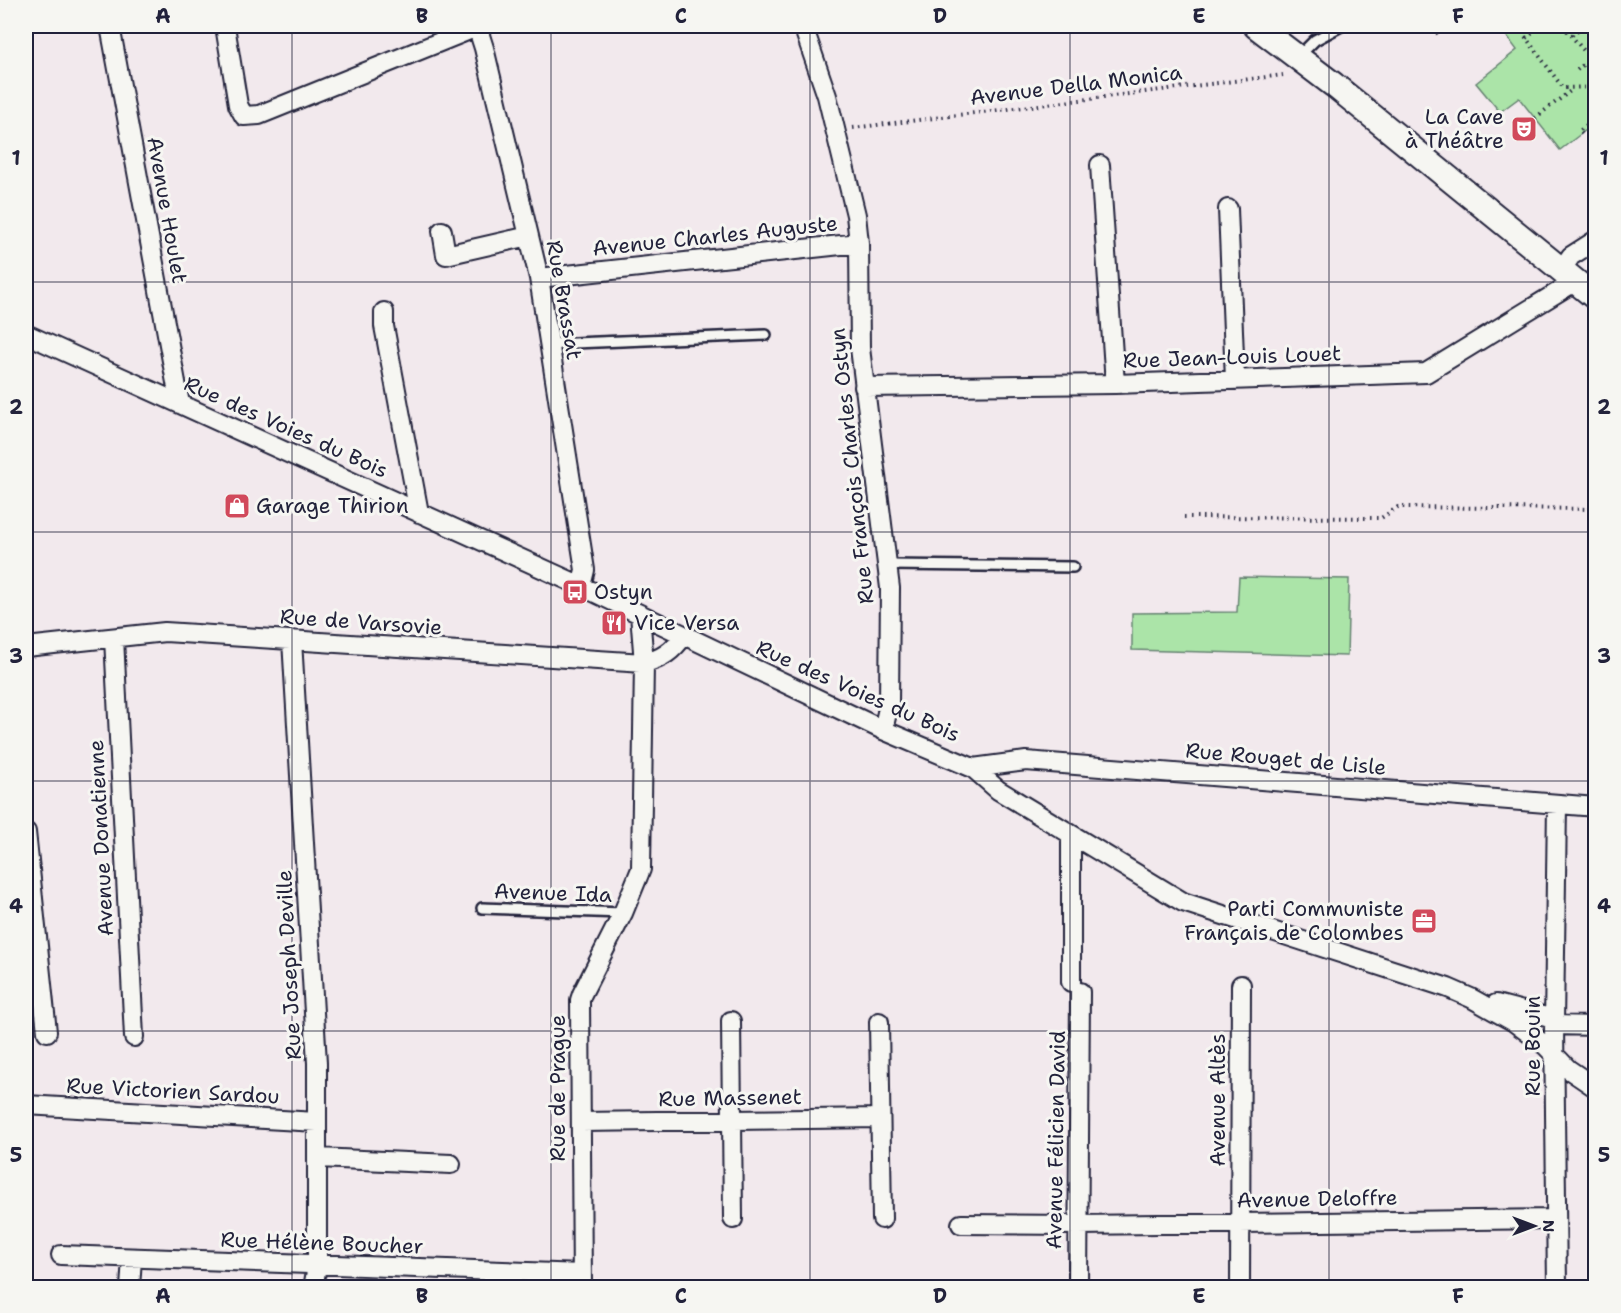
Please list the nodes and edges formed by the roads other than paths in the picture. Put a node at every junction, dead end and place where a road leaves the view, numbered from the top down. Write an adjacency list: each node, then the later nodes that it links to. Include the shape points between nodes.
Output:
1 (111, 26): 24 (street, Avenue Houlet)
2 (225, 26): 3 (street, via 238,105 244,116 251,116)
3 (477, 26): 11 (street, Rue Brassat)
4 (803, 26): 13 (street, Rue François Charles Ostyn, via 836,130)
5 (1256, 26): 7 (street)
6 (1341, 26): 7 (lane, via 1315,40)
7 (1298, 58): 14 (street)
8 (1100, 165): 22 (street)
9 (1228, 209): 21 (street)
10 (442, 231): 11 (street, via 446,255)
11 (529, 236): 15 (street, Rue Brassat)
12 (1596, 240): 14 (street, Rue Jean-Louis Louet, via 1571,256)
13 (859, 243): 15 (street, Avenue Charles Auguste); 23 (street, Rue François Charles Ostyn)
14 (1568, 275): 16 (street); 21 (street, Rue Jean-Louis Louet, via 1426,373)
15 (539, 278): 20 (street, Rue Brassat)
16 (1596, 298)
17 (384, 312): 25 (street)
18 (26, 334): 24 (street, Rue des Voies du Bois)
19 (766, 335): 20 (lane)
20 (550, 344): 28 (street, Rue Brassat, via 585,570)
21 (1235, 380): 22 (street, Rue Jean-Louis Louet)
22 (1115, 384): 23 (street, Rue Jean-Louis Louet)
23 (864, 387): 26 (street, Rue François Charles Ostyn)
24 (180, 404): 25 (street, Rue des Voies du Bois)
25 (419, 513): 28 (street, Rue des Voies du Bois)
26 (888, 565): 27 (lane); 35 (street, Rue François Charles Ostyn, via 890,704)
27 (1073, 567)
28 (581, 586): 29 (street, Rue des Voies du Bois)
29 (640, 614): 30 (street, Rue des Voies du Bois); 34 (street, Rue de Prague)
30 (684, 636): 34 (street, Rue de Varsovie, via 669,654); 35 (street, Rue des Voies du Bois)
31 (114, 638): 32 (street, Rue de Varsovie, via 165,632); 33 (street, Rue de Varsovie); 50 (street, Avenue Donatienne)
32 (292, 640): 34 (street, Rue de Varsovie); 56 (street, Rue Joseph Deville, via 317,1063)
33 (26, 647)
34 (644, 663): 42 (street, Rue de Prague, via 641,869)
35 (883, 730): 36 (street, Rue des Voies du Bois)
36 (973, 768): 37 (street, Rue Rouget de Lisle, via 1026,761); 40 (street, Rue des Voies du Bois, via 998,790)
37 (1557, 804): 38 (street, Rue Rouget de Lisle); 47 (street, Rue Bouin)
38 (1596, 807)
39 (26, 832): 49 (street)
40 (1071, 835): 44 (street, Rue des Voies du Bois, via 1183,902); 65 (street, Avenue Félicien David)
41 (482, 908): 42 (lane, Avenue Ida)
42 (623, 913): 57 (street, Rue de Prague, via 580,1000)
43 (1241, 985): 63 (street, Avenue Altès)
44 (1471, 998): 47 (street, Rue des Voies du Bois); 51 (street, Rue des Voies du Bois, via 1514,1022)
45 (731, 1021): 55 (street)
46 (879, 1022): 54 (street)
47 (1554, 1022): 48 (street, Rue des Voies du Bois); 51 (street, Rue Bouin)
48 (1596, 1026)
49 (47, 1032)
50 (134, 1037)
51 (1556, 1056): 52 (street, Rue des Voies du Bois); 62 (street, Rue Bouin)
52 (1596, 1088)
53 (26, 1105): 56 (street, Rue Victorien Sardou)
54 (880, 1118): 55 (street, Rue Massenet); 61 (street)
55 (732, 1120): 57 (street, Rue Massenet); 60 (street)
56 (317, 1122): 58 (street, Rue Joseph Deville)
57 (581, 1122): 69 (street, Rue de Prague)
58 (318, 1158): 59 (street); 68 (street, Rue Joseph Deville)
59 (451, 1164)
60 (733, 1219)
61 (882, 1219)
62 (1556, 1219): 63 (street, Avenue Deloffre); 74 (street, Rue Bouin)
63 (1241, 1223): 65 (street, Avenue Deloffre); 73 (street, Avenue Altès)
64 (961, 1224): 65 (street, Avenue Deloffre)
65 (1078, 1225): 72 (street, Avenue Félicien David)
66 (61, 1256): 67 (street, Rue Hélène Boucher)
67 (132, 1258): 68 (street, Rue Hélène Boucher); 70 (street)
68 (316, 1266): 69 (street, Rue Hélène Boucher); 71 (street, Rue Joseph Deville)
69 (582, 1281)
70 (130, 1287)
71 (313, 1287)
72 (1078, 1287)
73 (1240, 1287)
74 (1557, 1287)

